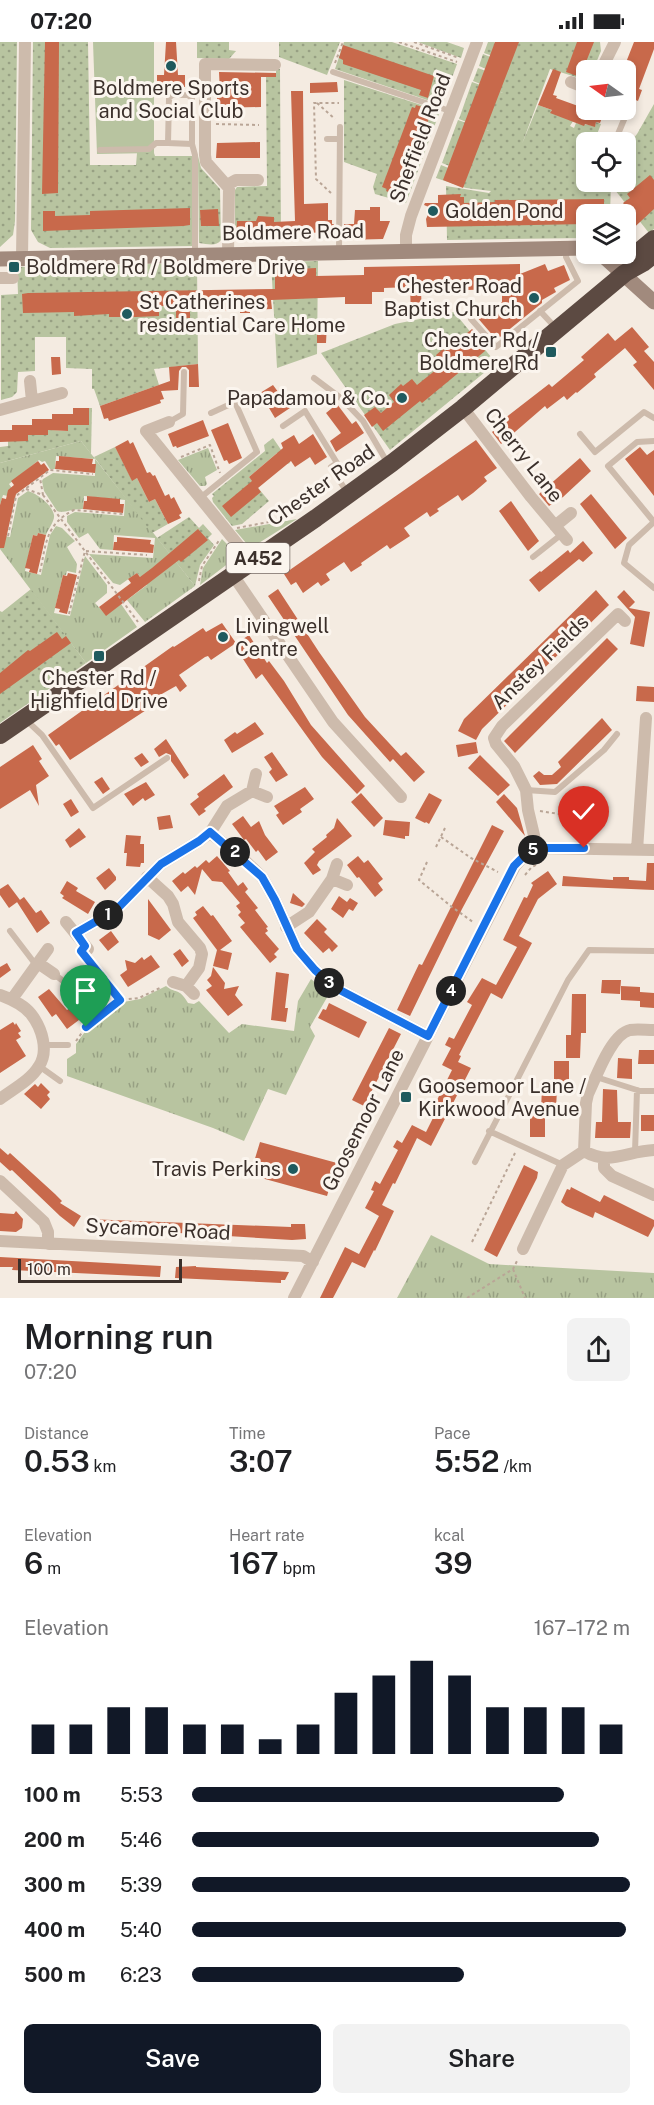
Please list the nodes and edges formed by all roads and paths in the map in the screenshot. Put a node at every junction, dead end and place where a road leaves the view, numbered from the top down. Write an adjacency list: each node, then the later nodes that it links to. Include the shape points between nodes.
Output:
1 (25, 42): 34 (street)
2 (342, 42): 10 (path)
3 (399, 42): 8 (path)
4 (414, 42): 8 (path)
5 (477, 42): 8 (street, Sheffield Road)
6 (615, 42): 7 (street)
7 (607, 48)
8 (469, 64): 14 (street, Sheffield Road)
9 (275, 65): 15 (street, via 205,64)
10 (333, 72): 14 (lane)
11 (571, 82): 12 (street)
12 (576, 84)
13 (317, 103): 17 (path)
14 (451, 111): 28 (street, Sheffield Road, via 411,216)
15 (204, 124): 16 (path); 24 (street, via 206,162)
16 (259, 125)
17 (340, 127): 19 (lane)
18 (327, 139): 19 (lane)
19 (340, 139): 29 (lane)
20 (168, 143): 21 (lane); 21 (lane, via 170,96 188,95 192,98); 22 (lane, via 156,143 149,149)
21 (192, 144): 32 (lane)
22 (100, 150)
23 (258, 180): 24 (street, via 236,180)
24 (227, 185): 30 (street)
25 (654, 239): 36 (highway, Chester Road / A452)
26 (567, 248): 27 (main road, Boldmere Road); 28 (main road, Boldmere Road); 40 (lane, via 566,257 578,281)
27 (576, 248)
28 (406, 250): 29 (main road, Boldmere Road)
29 (339, 252): 30 (main road, Boldmere Road)
30 (228, 254): 32 (main road, Boldmere Road)
31 (654, 254): 36 (highway, Chester Road / A452)
32 (195, 255): 34 (main road, Boldmere Road)
33 (0, 259): 34 (main road, Boldmere Road)
34 (22, 259)
35 (613, 264): 36 (main road)
36 (624, 273): 39 (main road); 42 (highway, Chester Road / A452)
37 (0, 278): 38 (street)
38 (13, 278)
39 (654, 302)
40 (540, 311): 42 (lane); 43 (lane)
41 (471, 319): 43 (lane, via 496,347)
42 (558, 329): 44 (highway, Chester Road / A452)
43 (509, 336): 44 (lane)
44 (527, 355): 50 (highway, Chester Road / A452)
45 (184, 372): 54 (lane, via 183,414)
46 (314, 378): 59 (lane, via 363,422)
47 (30, 381): 49 (street)
48 (62, 393): 49 (street)
49 (32, 401): 51 (street)
50 (463, 408): 59 (highway, Chester Road / A452); 70 (street, Cherry Lane)
51 (0, 410)
52 (211, 412): 62 (lane, via 235,402 257,452)
53 (654, 418): 56 (lane, via 644,412 595,452)
54 (169, 422): 58 (street, via 146,431)
55 (283, 426): 64 (lane, via 305,411 337,463 331,468)
56 (580, 434)
57 (654, 441): 78 (lane, via 637,442 609,466 654,522 629,545 624,563)
58 (170, 461): 62 (path, via 210,445); 66 (street)
59 (388, 466): 64 (highway, Chester Road / A452)
60 (93, 474): 61 (path, via 50,470)
61 (40, 478): 63 (path); 65 (path)
62 (223, 480): 66 (lane)
63 (26, 489): 65 (path); 71 (path, via 16,496)
64 (349, 494): 75 (highway, Chester Road / A452)
65 (43, 495): 69 (path)
66 (200, 499): 75 (street)
67 (571, 513): 70 (street, Cherry Lane)
68 (123, 514): 69 (path, via 74,510)
69 (61, 518): 72 (path); 76 (path, via 48,535)
70 (561, 533): 74 (lane)
71 (8, 536)
72 (85, 551): 73 (path); 79 (path); 81 (path)
73 (147, 555)
74 (533, 557)
75 (252, 562): 77 (highway, Chester Road / A452)
76 (40, 573)
77 (233, 574): 81 (highway, Chester Road / A452); 91 (street, via 333,722)
78 (654, 588)
79 (69, 614)
80 (625, 621): 89 (street, Anstey Fields, via 618,614 494,738)
81 (147, 633): 83 (highway, Chester Road / A452)
82 (646, 718): 84 (street)
83 (24, 719): 86 (highway, Chester Road / A452); 87 (lane, via 42,735 93,808)
84 (650, 733): 100 (street)
85 (617, 734): 89 (lane, via 555,792)
86 (0, 735)
87 (167, 758)
88 (256, 774): 90 (street)
89 (526, 790): 93 (street, Anstey Fields)
90 (252, 791): 92 (street); 95 (street, via 226,806)
91 (401, 796)
92 (267, 797)
93 (528, 810): 98 (street, Anstey Fields); 99 (path, via 578,817)
94 (445, 828): 96 (path)
95 (210, 832): 105 (street); 110 (street, via 262,877)
96 (441, 837): 97 (path); 106 (path, via 471,858)
97 (436, 847)
98 (537, 848): 99 (street); 106 (street, Goosemoor Lane, via 514,866)
99 (584, 848): 100 (street)
100 (637, 849): 101 (street)
101 (654, 850)
102 (548, 859): 106 (path)
103 (428, 862): 111 (path, via 420,880)
104 (337, 864): 107 (street)
105 (147, 877): 113 (street, via 116,910); 120 (street, via 168,896 178,922 202,954 190,990)
106 (515, 878): 111 (street, Goosemoor Lane)
107 (332, 879): 108 (street); 110 (street, via 309,912)
108 (347, 885)
109 (66, 922): 113 (street)
110 (286, 927): 124 (street, via 297,949 334,987)
111 (483, 928): 124 (street, Goosemoor Lane)
112 (10, 931): 117 (lane)
113 (76, 933): 115 (street)
114 (48, 949): 117 (street)
115 (88, 949)
116 (654, 951): 133 (lane, via 589,950 568,980)
117 (37, 964): 119 (street); 121 (street)
118 (91, 969): 119 (lane, via 67,984); 122 (path)
119 (54, 974)
120 (173, 982): 122 (path, via 139,998)
121 (3, 998): 125 (street, via 31,1013)
122 (120, 1000): 126 (path, via 86,1027 74,1045)
123 (654, 1030): 128 (street, via 623,1033)
124 (428, 1036): 147 (street, Goosemoor Lane)
125 (44, 1045): 126 (lane); 127 (street)
126 (68, 1045)
127 (39, 1066): 129 (lane); 132 (street)
128 (596, 1077): 130 (lane); 135 (street, via 586,1103)
129 (60, 1081)
130 (637, 1090): 131 (lane); 137 (lane)
131 (654, 1092)
132 (0, 1099)
133 (489, 1131): 134 (lane); 139 (lane)
134 (519, 1145): 140 (lane); 144 (path)
135 (584, 1150): 138 (street); 140 (street)
136 (654, 1150): 137 (street)
137 (635, 1152): 138 (street)
138 (604, 1159): 142 (street, via 604,1168 612,1176)
139 (475, 1162)
140 (563, 1165): 146 (street)
141 (0, 1181): 145 (street, via 44,1222)
142 (654, 1195)
143 (0, 1241): 145 (street, Sycamore Road)
144 (472, 1242)
145 (48, 1244): 147 (street, Sycamore Road, via 303,1256)
146 (523, 1248): 148 (path)
147 (313, 1262): 149 (street, Goosemoor Lane)
148 (513, 1269): 150 (path); 151 (path)
149 (294, 1298)
150 (466, 1298)
151 (525, 1298)

